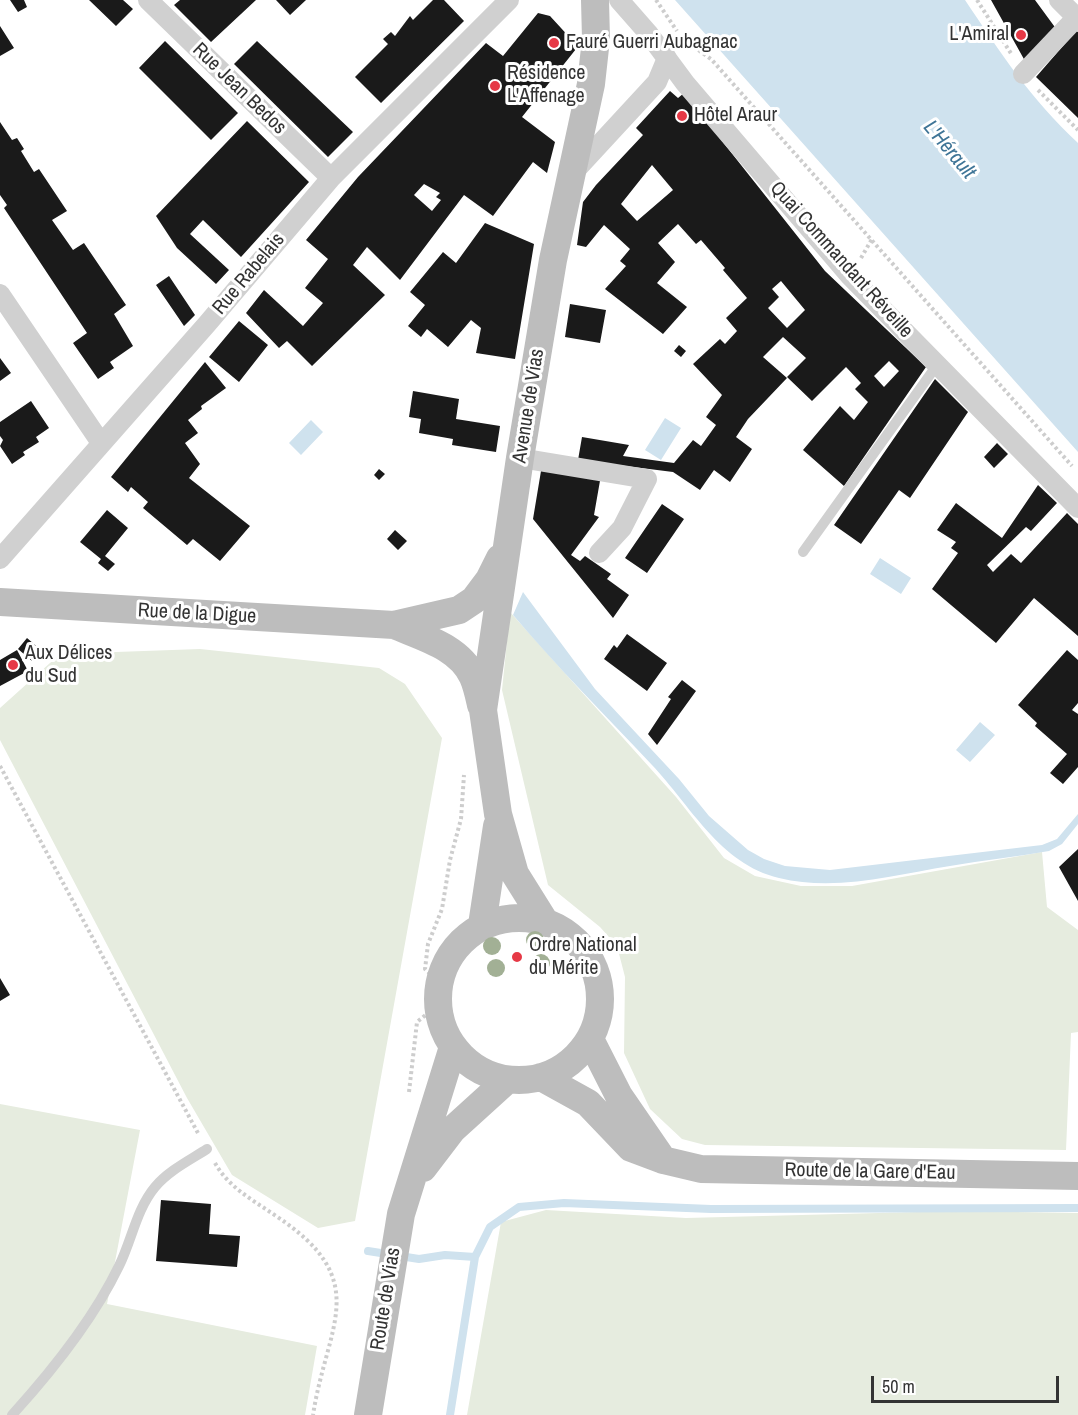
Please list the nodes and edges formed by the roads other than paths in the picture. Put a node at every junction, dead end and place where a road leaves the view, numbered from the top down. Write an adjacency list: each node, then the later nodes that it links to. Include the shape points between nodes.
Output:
1 (509, 0): 10 (street, Rue Rabelais)
2 (594, 0): 9 (main road, Avenue de Vias, via 596,39 591,84)
3 (619, 0): 7 (street, Quai Commandant Réveille)
4 (1059, 0): 6 (street)
5 (152, 4): 10 (street, Rue Jean Bedos)
6 (1078, 18): 8 (street)
7 (667, 57): 9 (street, via 657,82); 12 (street, Quai Commandant Réveille, via 850,276)
8 (1023, 74)
9 (572, 175): 14 (main road, Avenue de Vias, via 553,260)
10 (331, 178): 13 (street, Rue Rabelais)
11 (0, 294): 13 (street)
12 (938, 364): 15 (street, Quai Commandant Réveille); 17 (lane)
13 (101, 443): 19 (street, Rue Rabelais)
14 (520, 458): 16 (main road, Avenue de Vias); 18 (street, via 647,479 622,528)
15 (1078, 508)
16 (508, 539): 21 (main road, Rue de la Digue, via 489,580 474,600 449,613); 22 (main road, Avenue de Vias)
17 (803, 552)
18 (599, 553)
19 (0, 559)
20 (0, 602): 21 (main road, Rue de la Digue)
21 (394, 625): 22 (main road, Rue de la Digue, via 442,646 462,661 473,676)
22 (483, 710): 23 (main road, Avenue de Vias)
23 (498, 814): 24 (main road, Avenue de Vias, via 515,874); 25 (main road, Avenue de Vias)
24 (545, 922): 25 (main road, via 511,918); 26 (main road, via 577,943 596,975 599,1012)
25 (482, 925): 27 (main road, via 460,942 447,960 439,982 440,1016)
26 (590, 1039): 28 (main road, via 572,1060); 31 (main road, via 619,1096)
27 (453, 1047): 29 (main road, via 478,1070); 33 (main road, Route de Vias)
28 (541, 1077): 29 (main road); 31 (main road, Route de la Gare d'Eau, via 588,1103 631,1148)
29 (506, 1081): 33 (main road, Route de Vias, via 452,1130)
30 (207, 1149): 34 (lane, via 155,1186 138,1215 119,1266 86,1321)
31 (663, 1160): 32 (main road, Route de la Gare d'Eau, via 701,1169)
32 (1078, 1176)
33 (410, 1183): 35 (main road, Route de Vias, via 396,1241)
34 (12, 1415)
35 (368, 1415)

